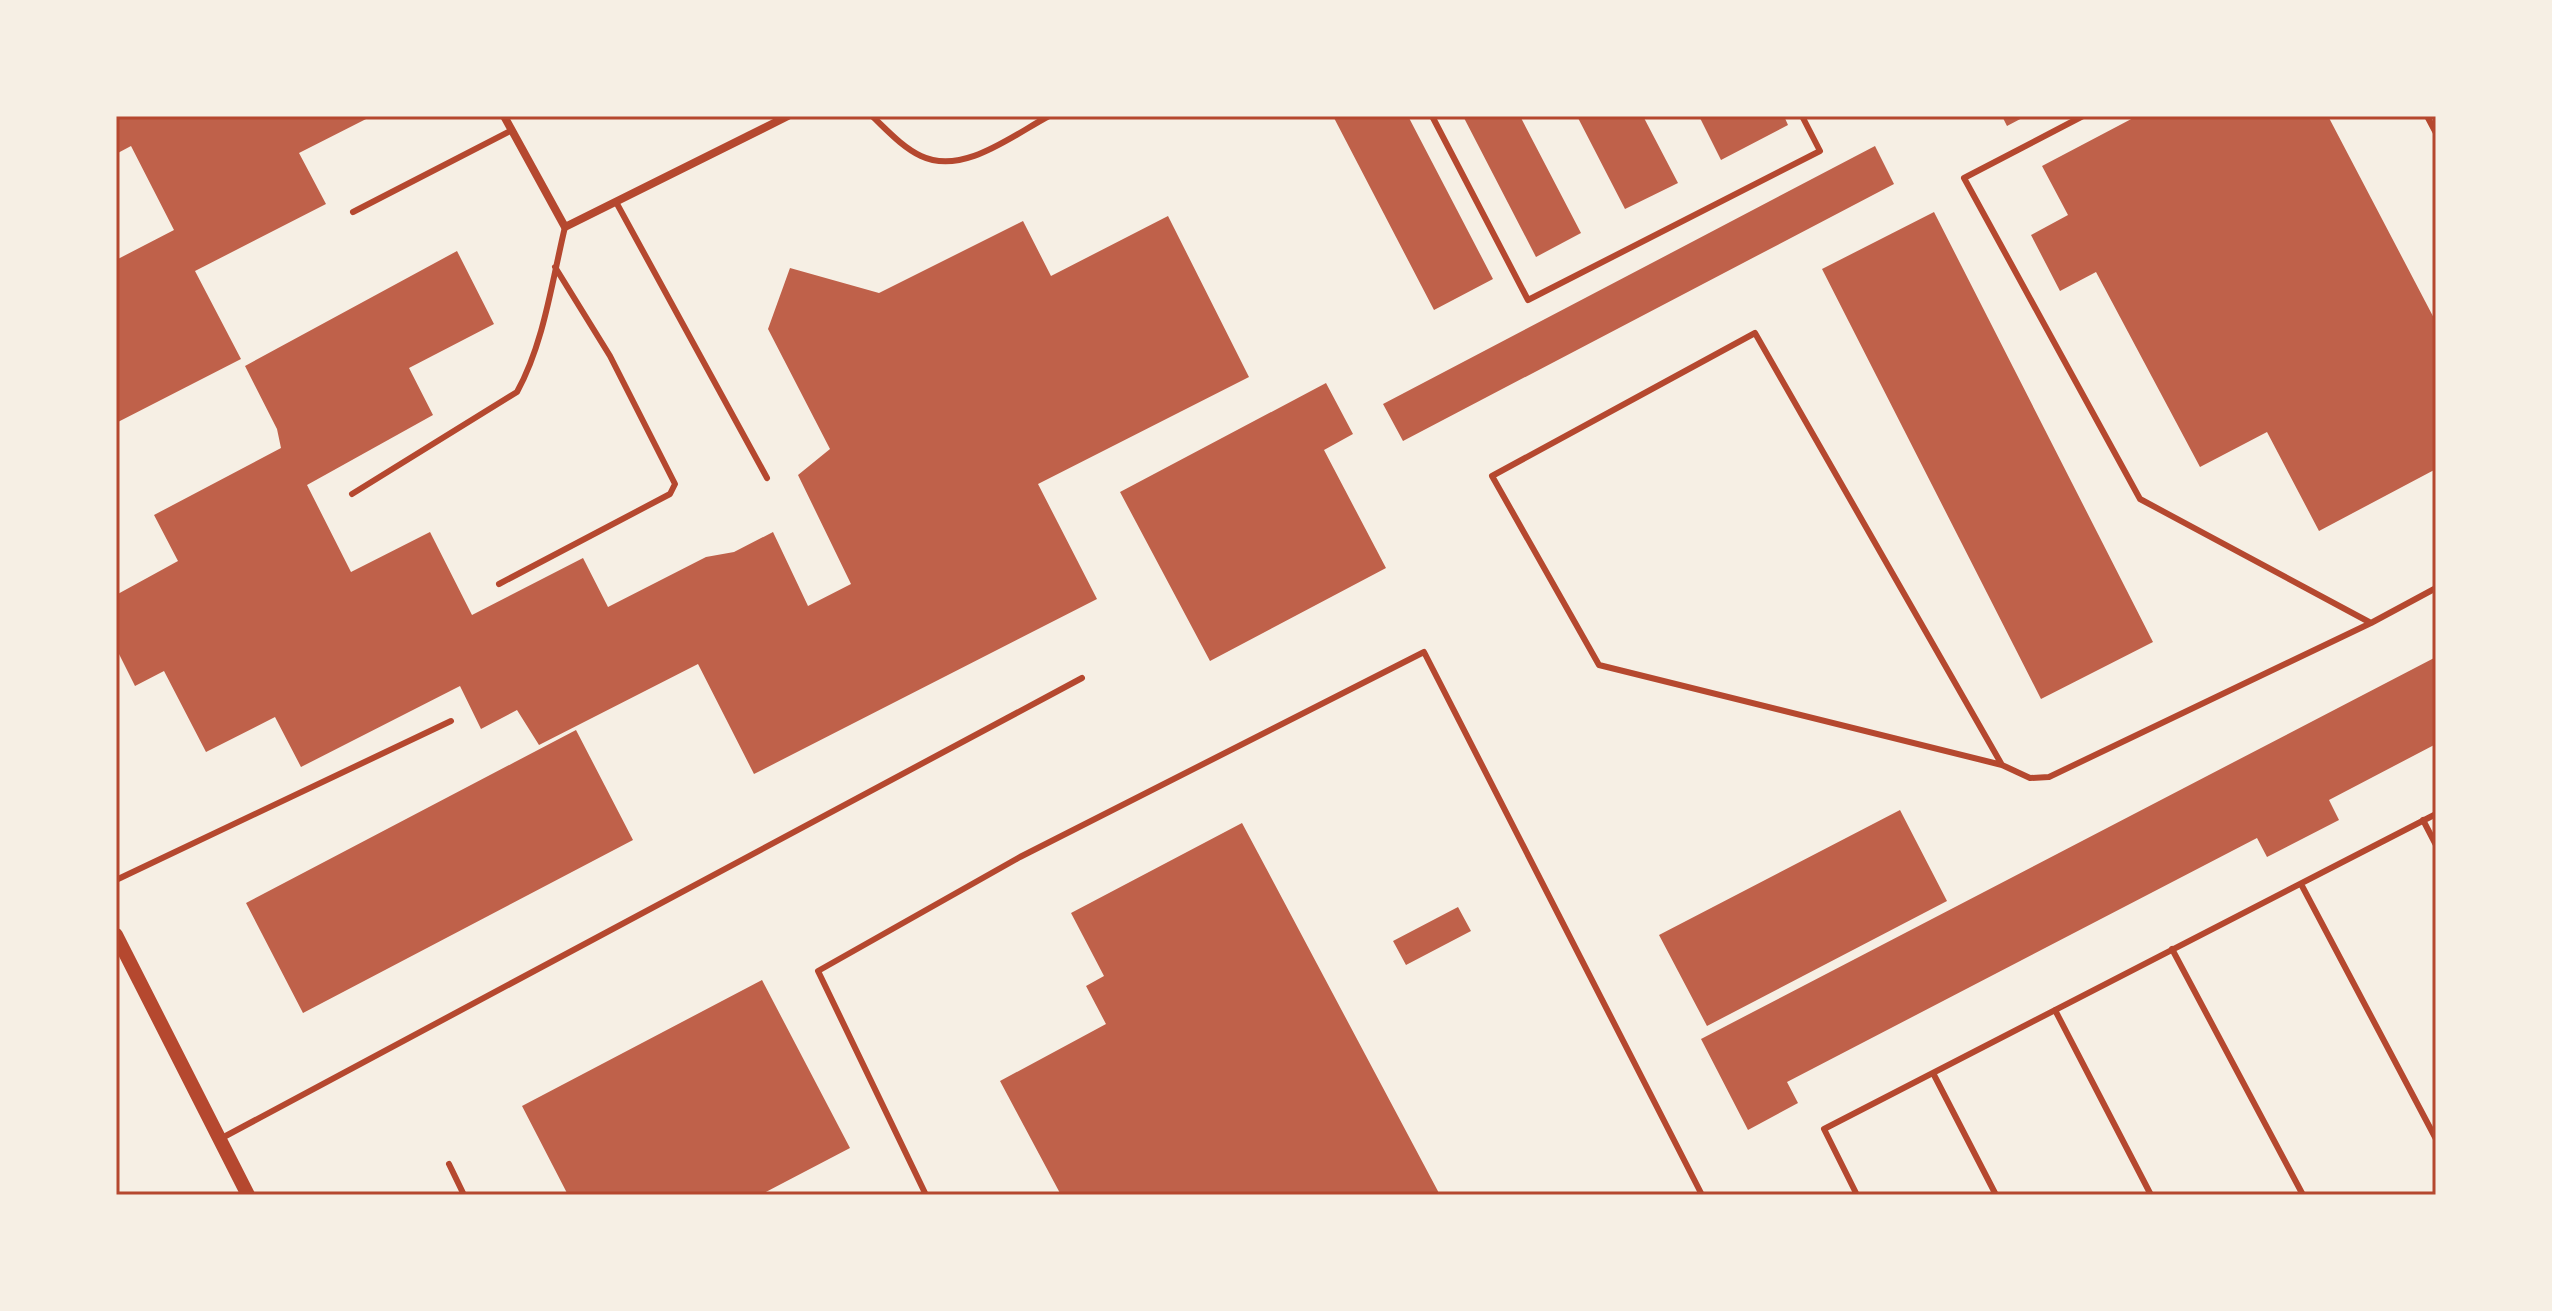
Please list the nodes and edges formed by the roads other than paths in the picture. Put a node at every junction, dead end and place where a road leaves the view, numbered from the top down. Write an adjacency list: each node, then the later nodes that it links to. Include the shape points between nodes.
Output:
1 (504, 116): 9 (street)
2 (788, 116): 11 (street)
3 (872, 116): 4 (lane, via 921,157 942,162 977,154)
4 (1049, 116)
5 (1432, 116): 6 (lane, via 1528,300 1820,151)
6 (1802, 116)
7 (2083, 116): 19 (lane, via 1964,178 2140,499)
8 (2427, 116): 10 (lane)
9 (512, 130): 12 (lane); 13 (street)
10 (2436, 133)
11 (616, 202): 13 (street); 15 (lane)
12 (353, 212)
13 (565, 227): 14 (lane)
14 (555, 267): 16 (lane, via 527,374 517,392); 17 (lane, via 610,356 675,484 670,494)
15 (767, 478)
16 (352, 494)
17 (499, 584)
18 (2436, 588): 19 (lane)
19 (2371, 623): 22 (lane, via 2049,777 2030,778)
20 (1082, 678): 32 (lane)
21 (451, 721): 26 (lane)
22 (2002, 765): 22 (lane, via 1755,333 1492,476 1599,665)
23 (2436, 814): 24 (lane)
24 (2423, 820): 25 (lane); 27 (lane)
25 (2436, 845)
26 (116, 880)
27 (2301, 884): 29 (lane); 33 (lane)
28 (116, 935): 32 (street)
29 (2172, 949): 30 (lane); 42 (lane)
30 (2055, 1010): 31 (lane); 41 (lane)
31 (1933, 1073): 39 (lane, via 1824,1129); 40 (lane)
32 (220, 1139): 35 (street)
33 (2436, 1139)
34 (449, 1164): 36 (lane)
35 (248, 1195)
36 (464, 1195)
37 (926, 1195): 38 (lane, via 818,971 1020,857 1424,652)
38 (1702, 1195)
39 (1857, 1195)
40 (1996, 1195)
41 (2151, 1195)
42 (2303, 1195)

